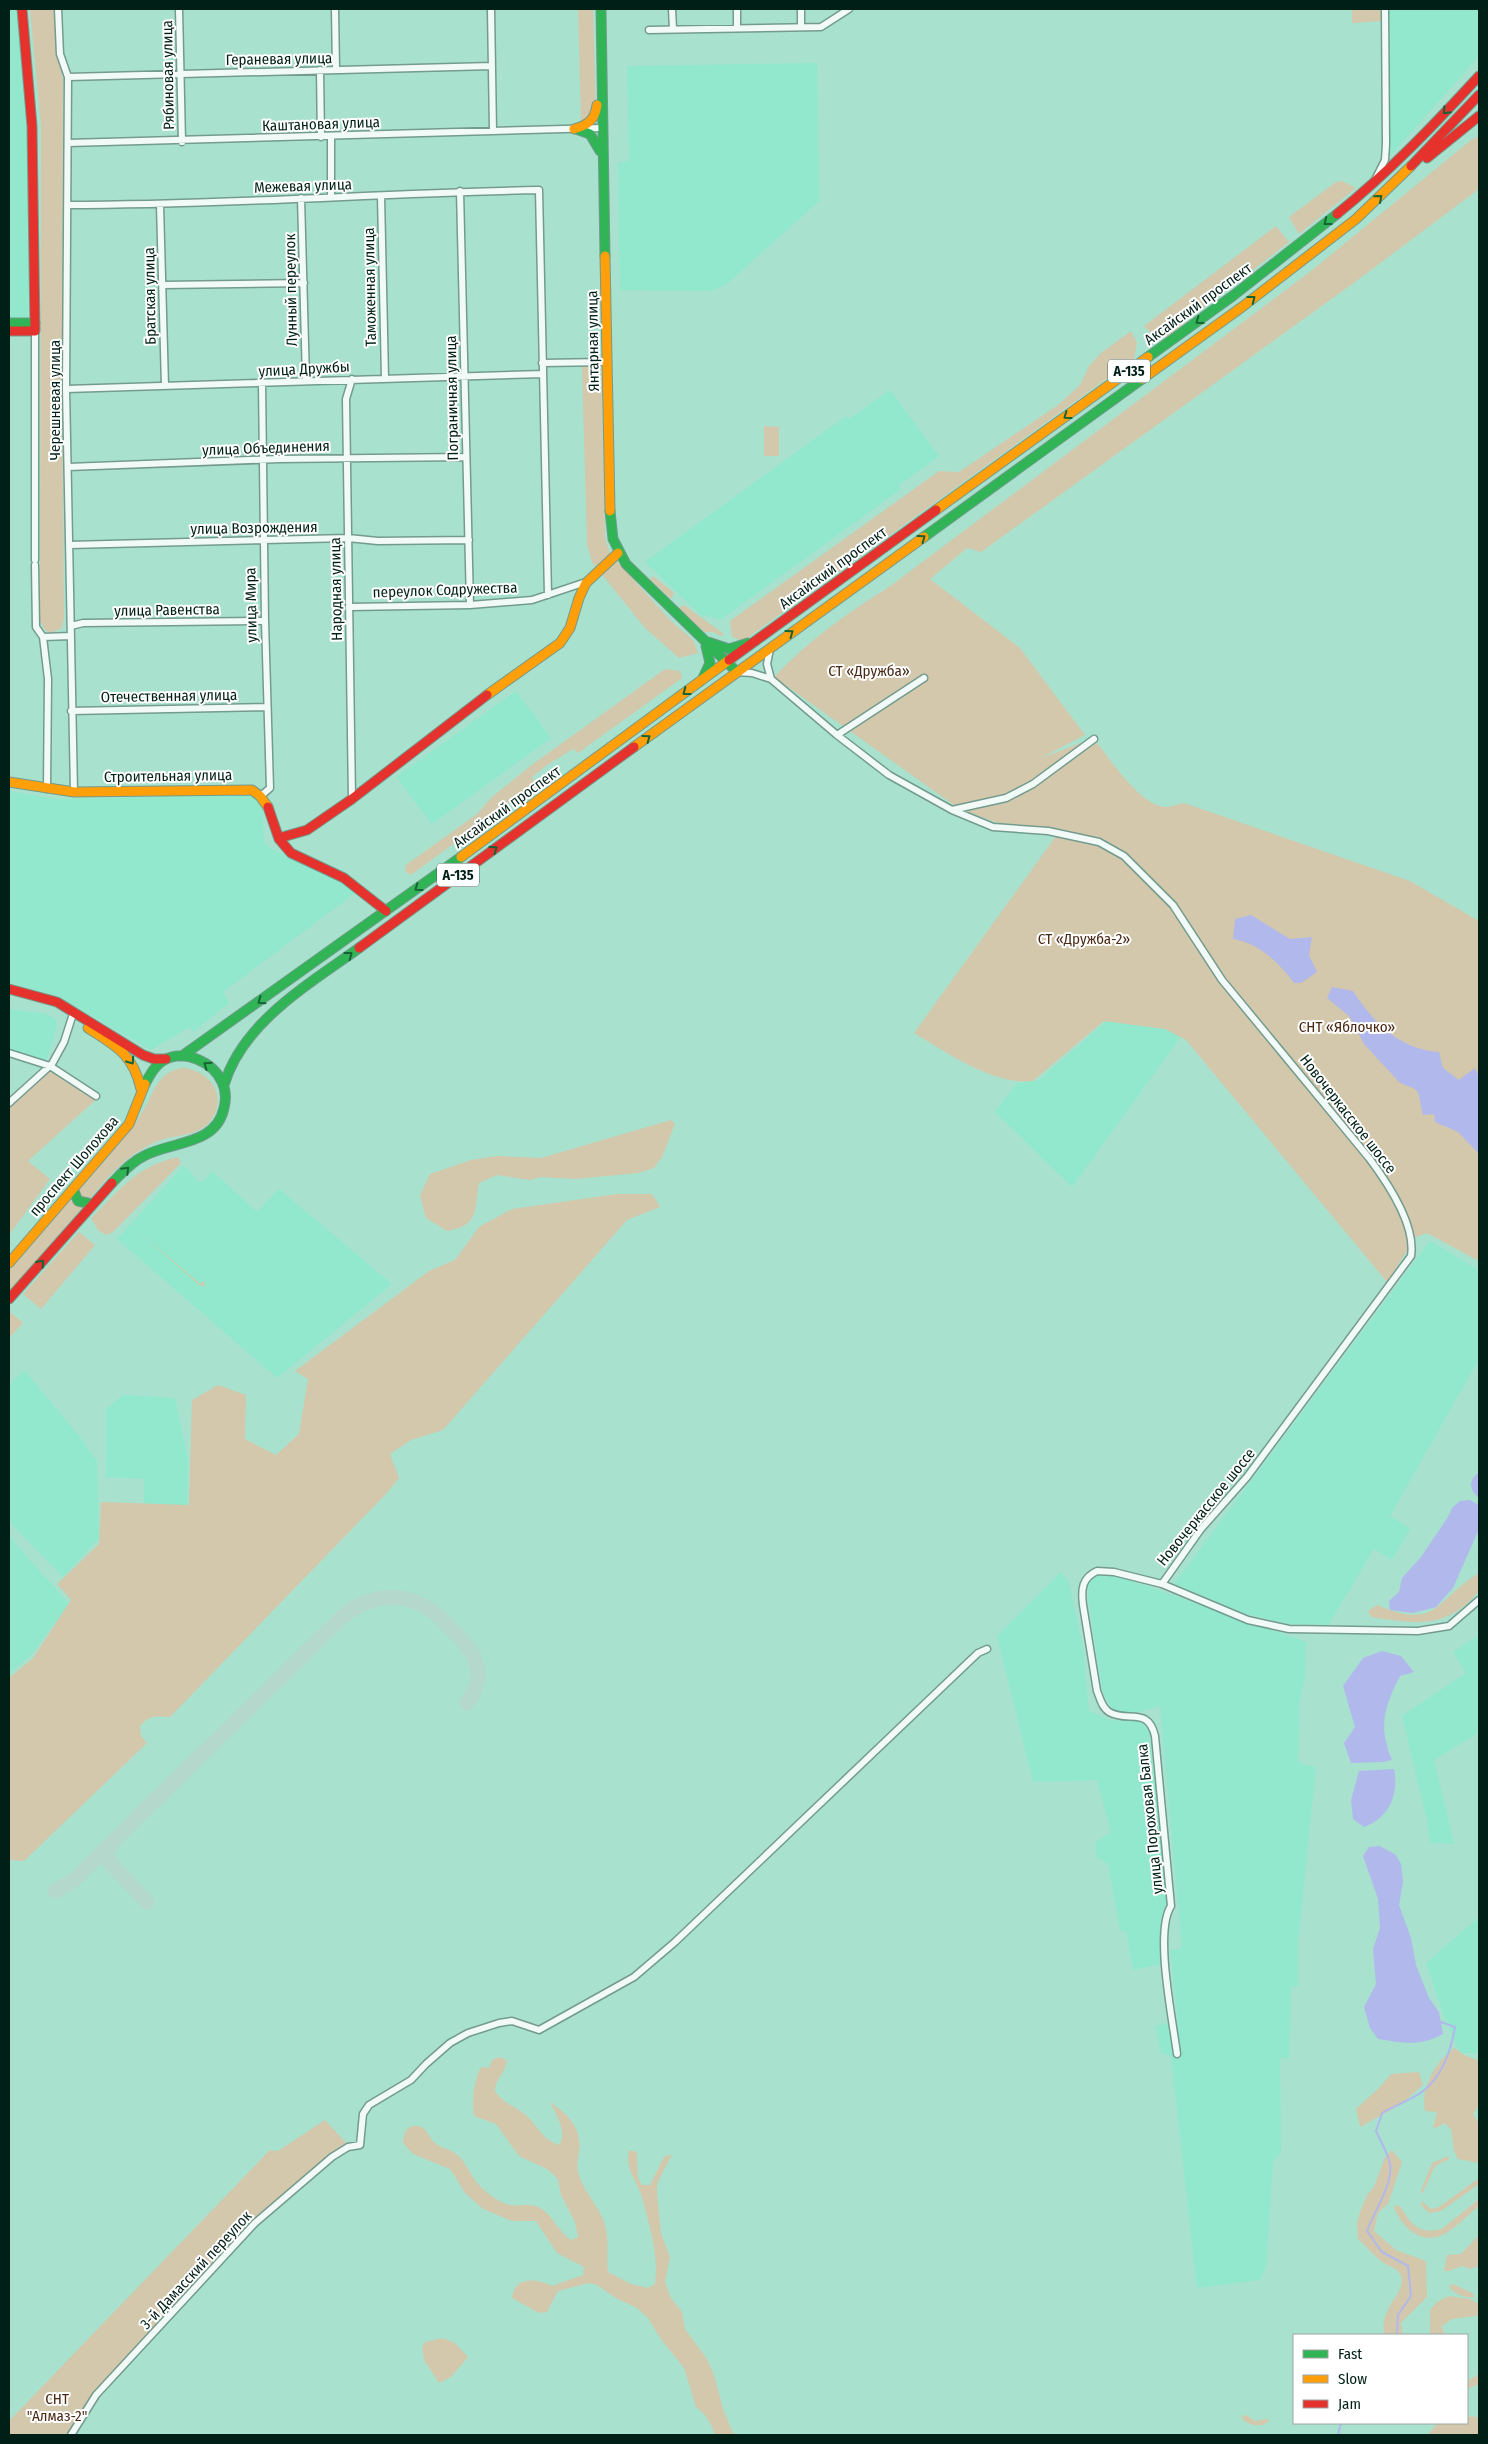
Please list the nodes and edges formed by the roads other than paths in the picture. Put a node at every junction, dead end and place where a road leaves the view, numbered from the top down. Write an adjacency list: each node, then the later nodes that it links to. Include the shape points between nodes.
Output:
1 (22, 9): 44 (main road, via 32,126)
2 (58, 9): 22 (street, Черешневая улица, via 60,54)
3 (179, 9): 19 (street, Рябиновая улица)
4 (335, 9): 18 (street)
5 (491, 9): 16 (street)
6 (601, 9): 20 (main road, Янтарная улица)
7 (672, 9): 14 (street)
8 (737, 9): 12 (street)
9 (801, 9): 13 (street)
10 (849, 9): 13 (street, via 821,27)
11 (1385, 9): 34 (street, via 1385,160)
12 (737, 28): 13 (street); 14 (street)
13 (801, 28)
14 (673, 29): 15 (street)
15 (649, 30)
16 (492, 66): 18 (street, Гераневая улица); 27 (street)
17 (320, 70): 18 (street, Гераневая улица); 19 (street, Гераневая улица); 28 (street)
18 (336, 70)
19 (181, 73): 22 (street, Гераневая улица); 30 (street, Рябиновая улица)
20 (602, 74): 25 (main road, Янтарная улица); 26 (main road, via 596,115 589,124)
21 (1479, 76): 34 (main road, Аксайский проспект / А-135, one-way to 34)
22 (68, 77): 31 (street, Черешневая улица)
23 (1479, 95): 33 (main road, Аксайский проспект / А-135)
24 (1479, 116): 33 (main road)
25 (601, 128): 26 (street, Каштановая улица); 32 (main road, Янтарная улица)
26 (574, 129): 27 (street, Каштановая улица); 32 (main road, via 590,134)
27 (493, 131): 29 (street, Каштановая улица)
28 (321, 136): 29 (street, Каштановая улица); 30 (street, Каштановая улица)
29 (331, 136): 37 (street)
30 (182, 142): 31 (street, Каштановая улица)
31 (68, 144): 40 (street, Черешневая улица)
32 (602, 155): 46 (main road, Янтарная улица)
33 (1401, 178): 75 (main road, Аксайский проспект / А-135, one-way to 33, via 1242,307 1356,219)
34 (1373, 185): 74 (main road, Аксайский проспект / А-135, one-way to 74, via 1234,295)
35 (460, 192): 36 (street, Межевая улица); 47 (street, Межевая улица, via 539,190); 49 (street, Пограничная улица)
36 (381, 196): 37 (street, Межевая улица); 50 (street, Таможенная улица)
37 (331, 197): 38 (street, Межевая улица)
38 (301, 198): 39 (street, Межевая улица); 41 (street, Лунный переулок)
39 (160, 205): 40 (street, Межевая улица); 42 (street, Братская улица)
40 (68, 206): 55 (street, Черешневая улица)
41 (304, 283): 42 (street); 52 (street, Лунный переулок)
42 (163, 285): 54 (street, Братская улица)
43 (9, 323): 44 (main road)
44 (35, 327): 45 (main road); 72 (street, via 36,627)
45 (9, 331)
46 (607, 362): 47 (street); 64 (main road, Янтарная улица, via 610,515)
47 (542, 363): 48 (street)
48 (543, 374): 49 (street, улица Дружбы); 66 (street)
49 (464, 375): 50 (street, улица Дружбы); 56 (street, Пограничная улица)
50 (385, 378): 51 (street, улица Дружбы)
51 (352, 379): 52 (street, улица Дружбы); 57 (street, Народная улица, via 346,398)
52 (306, 380): 53 (street, улица Дружбы)
53 (262, 384): 54 (street, улица Дружбы); 58 (street, улица Мира)
54 (165, 386): 55 (street, улица Дружбы)
55 (66, 389): 59 (street, Черешневая улица)
56 (466, 457): 57 (street, улица Объединения); 62 (street, Пограничная улица)
57 (347, 458): 58 (street, улица Объединения); 60 (street, Народная улица)
58 (262, 461): 59 (street, улица Объединения); 61 (street, улица Мира)
59 (68, 466): 63 (street, Черешневая улица)
60 (348, 538): 61 (street, улица Возрождения); 62 (street, улица Возрождения); 68 (street, Народная улица)
61 (263, 540): 63 (street, улица Возрождения); 69 (street, улица Мира)
62 (468, 540): 67 (street, Пограничная улица)
63 (69, 544): 70 (street, Черешневая улица)
64 (618, 553): 65 (main road, переулок Содружества); 73 (main road, Янтарная улица, via 637,577)
65 (586, 582): 66 (street, переулок Содружества); 90 (main road, via 572,628 560,643 454,719)
66 (548, 595): 67 (street, переулок Содружества, via 532,600)
67 (470, 604): 68 (street, переулок Содружества)
68 (350, 607): 90 (street, Народная улица)
69 (265, 621): 70 (street, улица Равенства, via 83,623); 82 (street, улица Мира)
70 (71, 626): 71 (street, Черешневая улица)
71 (71, 636): 72 (street); 83 (street, Черешневая улица)
72 (43, 637): 87 (street, via 49,706)
73 (701, 638): 74 (main road, Янтарная улица, via 729,649); 76 (main road, Янтарная улица); 80 (main road, Янтарная улица, via 711,661 709,670)
74 (755, 640): 76 (main road, Аксайский проспект / А-135)
75 (771, 646): 77 (main road, Аксайский проспект / А-135); 79 (street, via 767,664)
76 (725, 663): 77 (main road, Янтарная улица); 80 (main road, Аксайский проспект / А-135); 81 (main road, via 727,673 695,697)
77 (736, 672): 79 (street); 81 (main road, Аксайский проспект / А-135)
78 (924, 678): 84 (street)
79 (771, 679): 84 (street, Новочеркасское шоссе)
80 (700, 681): 93 (main road, Аксайский проспект / А-135, one-way to 93)
81 (691, 705): 101 (main road, Аксайский проспект / А-135, one-way to 81, via 234,1054 269,1016)
82 (268, 707): 83 (street, Отечественная улица); 89 (street, улица Мира, via 270,788)
83 (71, 711): 88 (street, Черешневая улица)
84 (837, 735): 91 (street, Новочеркасское шоссе, via 889,775)
85 (1094, 739): 91 (street, via 1033,784 1006,798)
86 (9, 782): 87 (main road, Строительная улица)
87 (47, 789): 88 (main road, Строительная улица)
88 (74, 792): 89 (main road, Строительная улица, via 252,790)
89 (262, 795): 92 (main road)
90 (352, 799): 92 (main road, via 308,830)
91 (952, 810): 109 (street, Новочеркасское шоссе, via 993,827 1048,831 1099,842 1124,856 1172,904 1222,980 1369,1158 1386,1181 1408,1229 1411,1256 1393,1283 1247,1477 1201,1529)
92 (278, 838): 93 (main road, via 291,853 363,889)
93 (386, 912): 98 (main road, Аксайский проспект / А-135, one-way to 98)
94 (9, 989): 95 (main road)
95 (34, 994): 96 (main road); 99 (main road, via 74,1011 143,1054 154,1059)
96 (72, 1017): 100 (street, via 64,1042); 102 (main road, one-way to 102, via 133,1060)
97 (9, 1053): 100 (street)
98 (182, 1056): 99 (main road); 101 (main road, one-way to 98, via 217,1072 202,1061)
99 (167, 1059): 102 (main road, проспект Шолохова, via 156,1066)
100 (50, 1066): 103 (street); 104 (street)
101 (224, 1085): 106 (main road, one-way to 101, via 134,1162 153,1150 199,1138 213,1129 224,1110)
102 (142, 1090): 105 (main road, проспект Шолохова, via 129,1124)
103 (96, 1096)
104 (9, 1104)
105 (73, 1188): 106 (main road, via 78,1201); 107 (main road, проспект Шолохова)
106 (92, 1204): 108 (main road, one-way to 106)
107 (9, 1263)
108 (11, 1295)
109 (1162, 1584): 110 (street, улица Пороховая Балка, via 1248,1620 1289,1629 1418,1631 1449,1626); 112 (street, улица Пороховая Балка, via 1097,1571 1085,1579 1082,1593 1097,1691 1102,1704 1111,1713 1145,1719 1155,1736 1171,1906 1166,1914 1163,1949)
110 (1479, 1600)
111 (987, 1649): 113 (street, 3-й Дамасский переулок, via 978,1653 675,1942 634,1977 539,2030 512,2021 468,2033 450,2044 411,2080 369,2105 363,2114 360,2145 348,2147 332,2157 255,2222 96,2395)
112 (1177, 2054)
113 (71, 2435)

